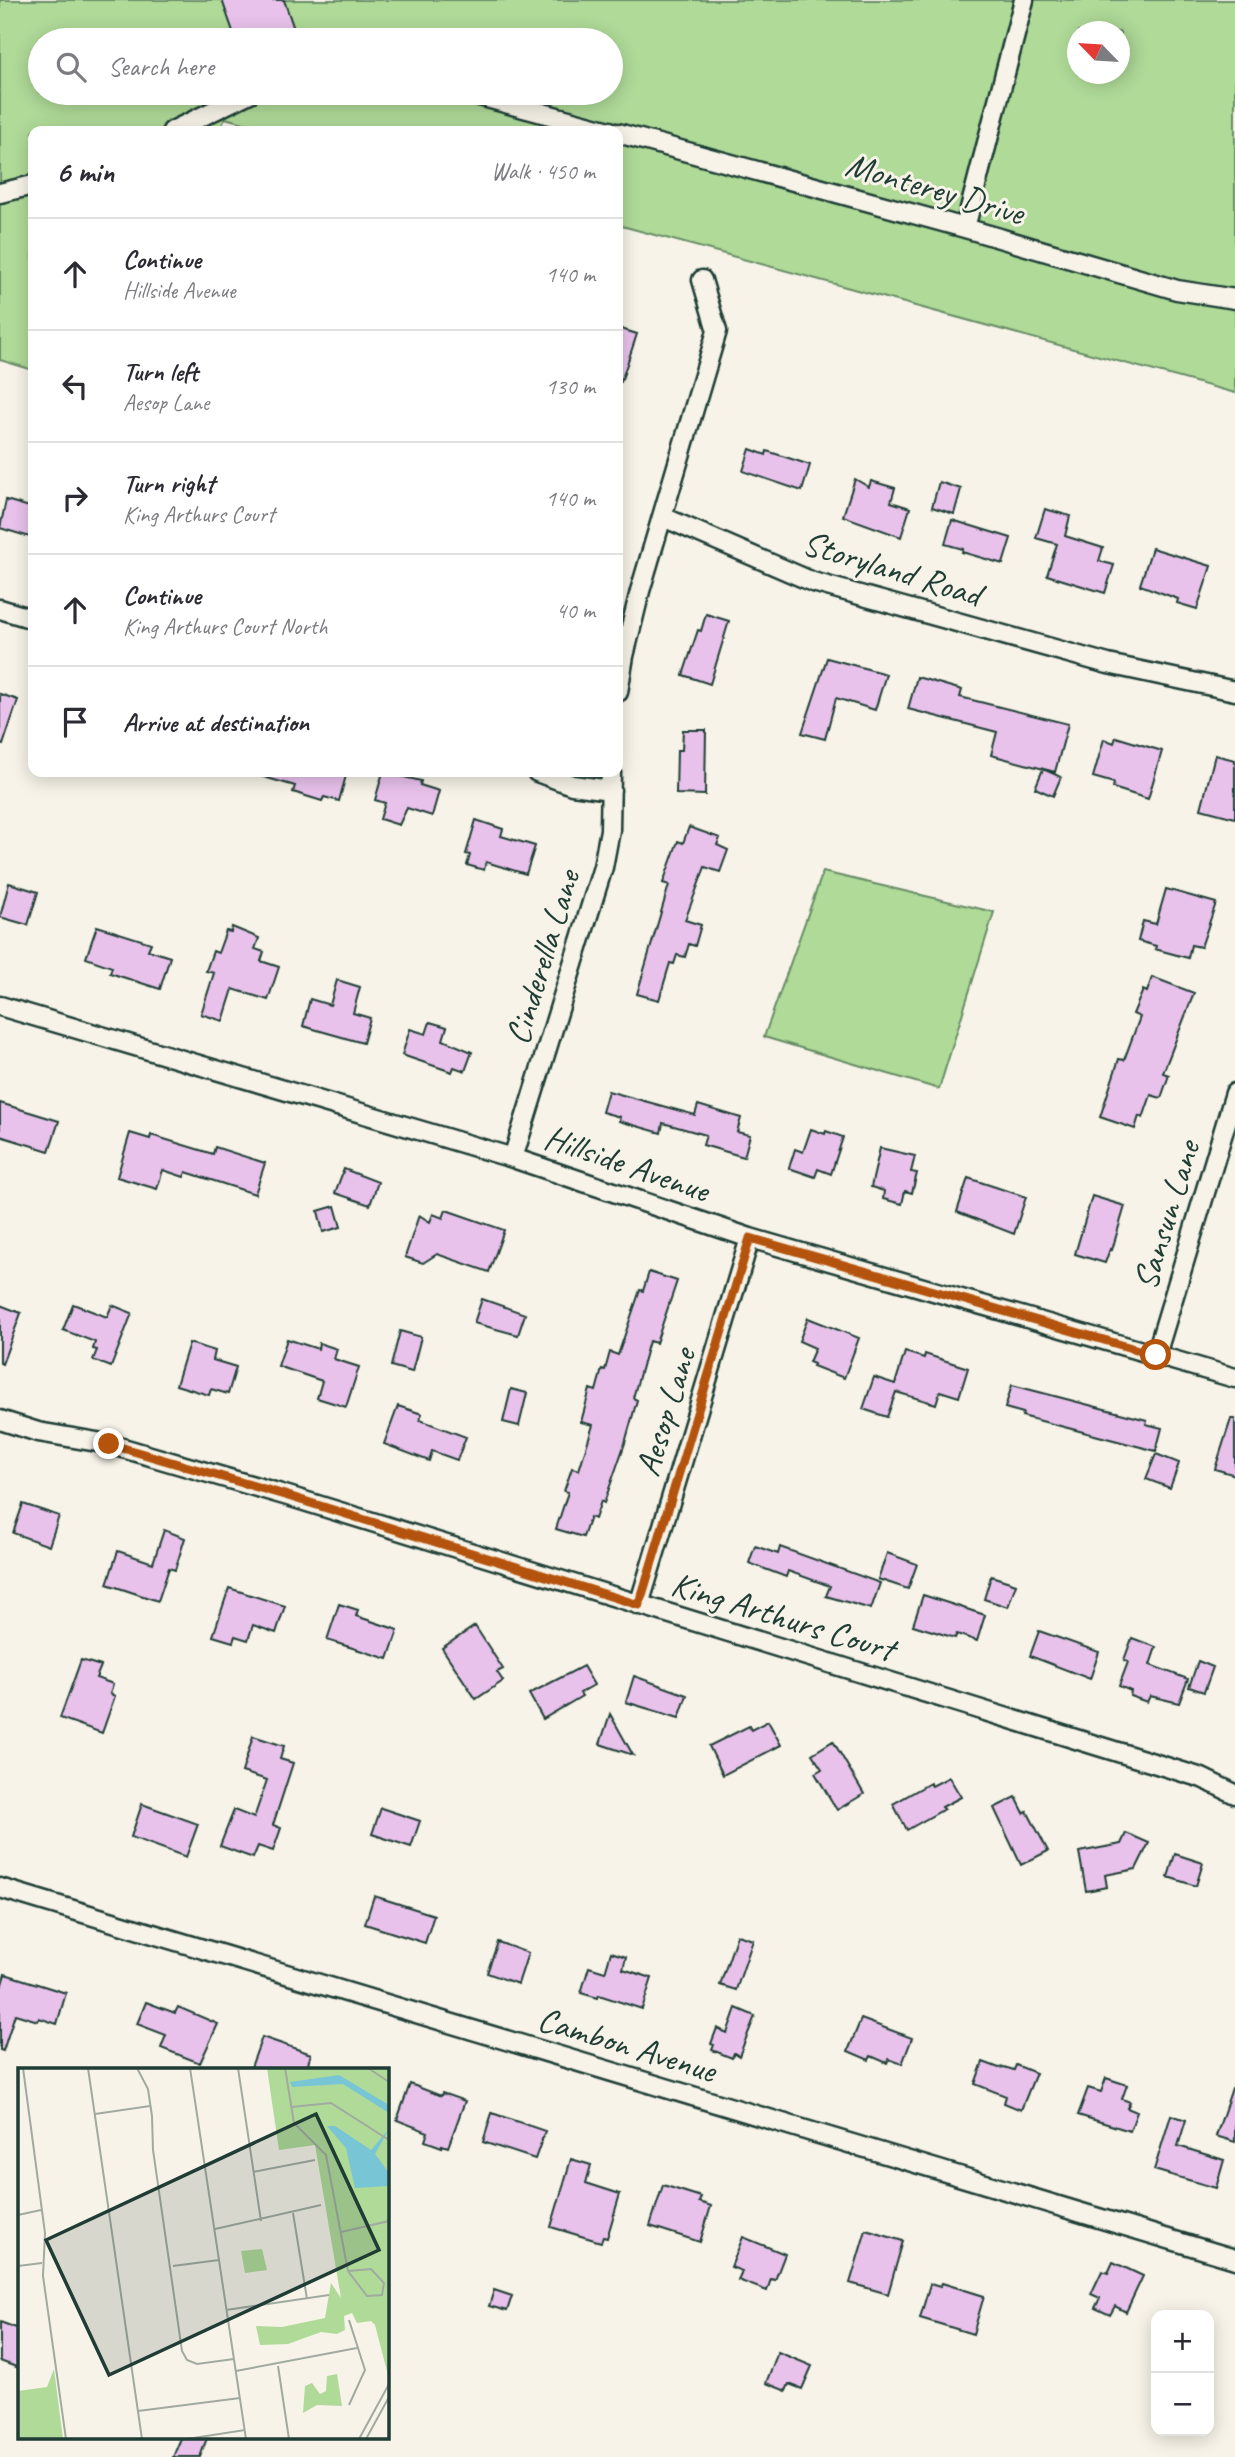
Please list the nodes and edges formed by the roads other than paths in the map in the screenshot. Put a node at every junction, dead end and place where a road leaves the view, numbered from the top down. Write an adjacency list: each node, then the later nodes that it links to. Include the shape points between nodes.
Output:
1 (1024, 0): 9 (street)
2 (225, 105): 4 (street)
3 (513, 105): 5 (street)
4 (182, 126)
5 (591, 126)
6 (623, 134): 9 (street, Monterey Drive)
7 (28, 186): 8 (street)
8 (0, 193)
9 (965, 228): 11 (street, Monterey Drive, via 1177,290)
10 (702, 280): 12 (street, via 717,331)
11 (1235, 299)
12 (663, 517): 15 (street); 16 (street, Storyland Road, via 813,582 1108,664)
13 (0, 609): 14 (street)
14 (28, 617)
15 (623, 662)
16 (1235, 691)
17 (550, 777): 18 (street, via 572,785)
18 (611, 781): 21 (street, Cinderella Lane, via 610,830 603,867)
19 (0, 1006): 21 (street, Hillside Avenue)
20 (1235, 1093): 23 (street, Sansun Lane)
21 (513, 1158): 22 (street, Hillside Avenue)
22 (750, 1238): 23 (street, Hillside Avenue); 26 (street, Aesop Lane)
23 (1156, 1355): 24 (street, Hillside Avenue)
24 (1235, 1378)
25 (0, 1420): 26 (street, King Arthurs Court, via 38,1432 109,1444)
26 (639, 1605): 27 (street, King Arthurs Court, via 1202,1778)
27 (1235, 1794)
28 (0, 1888): 29 (street, Cambon Avenue)
29 (1235, 2259)

